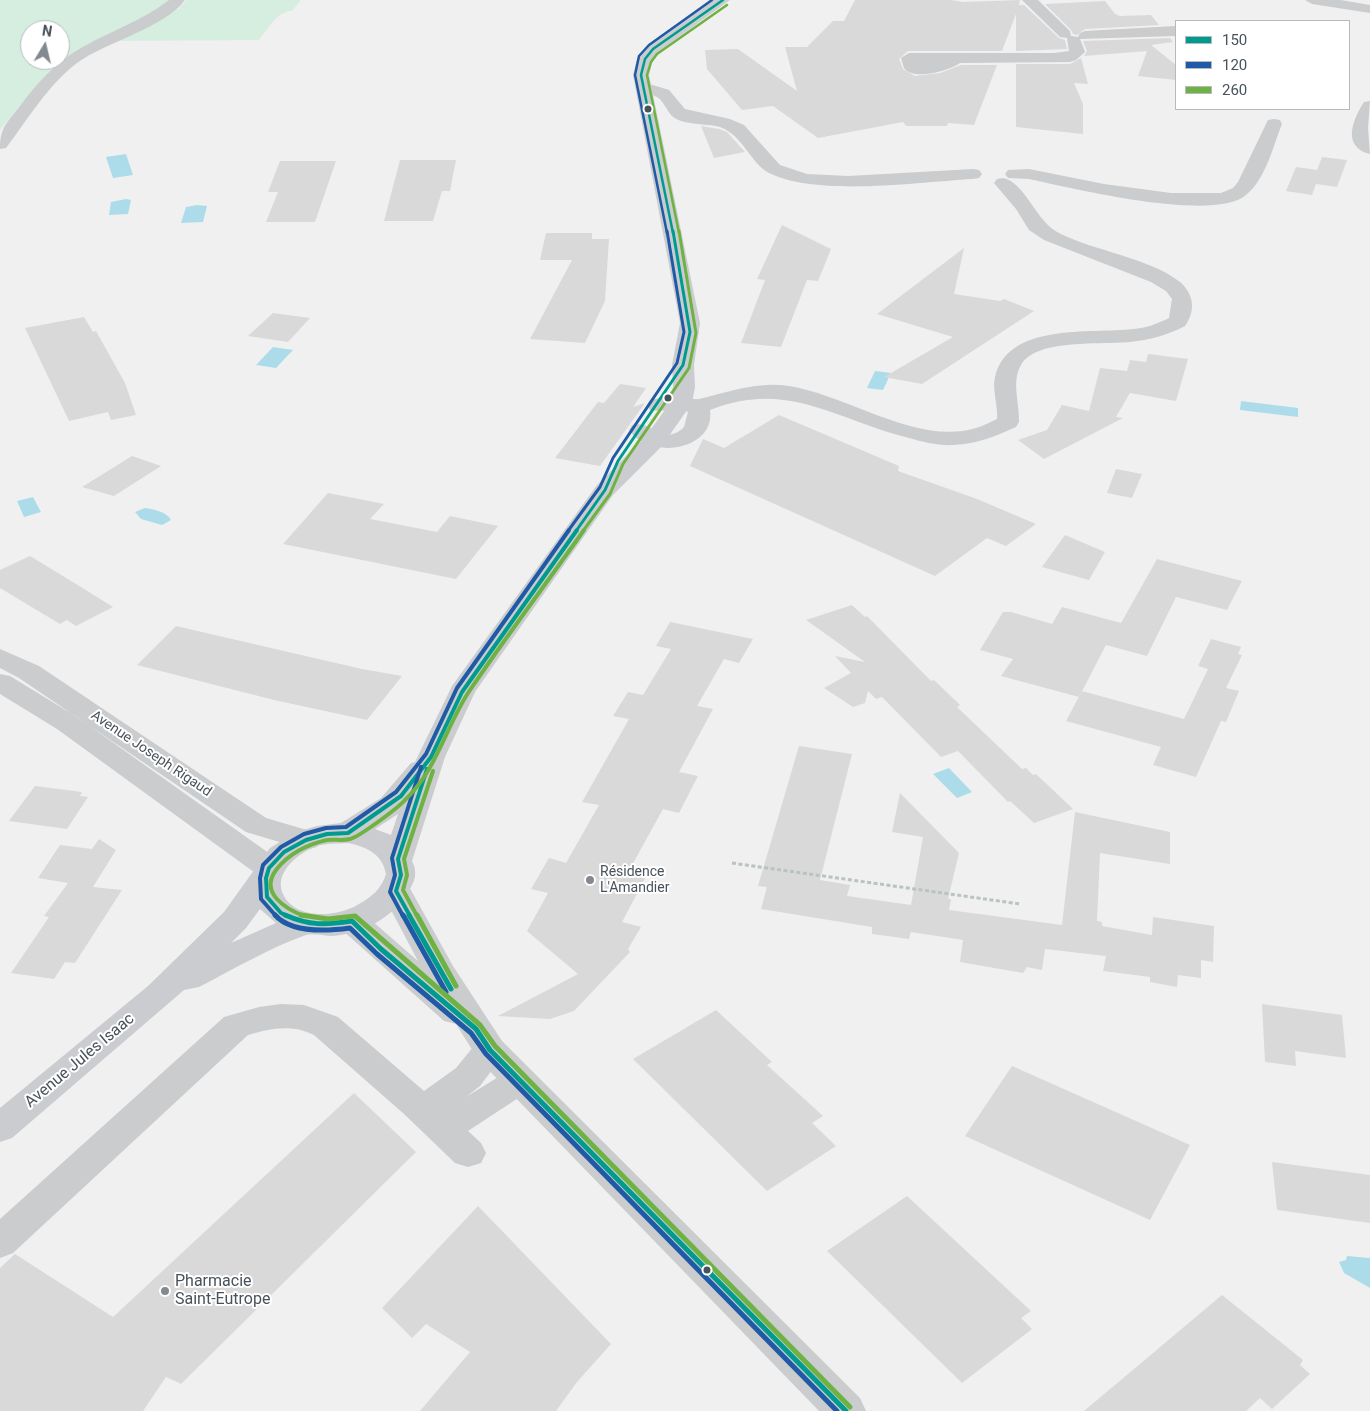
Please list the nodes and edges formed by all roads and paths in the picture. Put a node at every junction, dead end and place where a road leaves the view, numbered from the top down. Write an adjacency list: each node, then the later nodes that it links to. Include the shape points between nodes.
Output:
1 (178, 0): 12 (street, via 148,21 92,48 65,66)
2 (723, 0): 9 (main road, via 653,49 642,67)
3 (1029, 0): 7 (street)
4 (1312, 0): 5 (street)
5 (1370, 9)
6 (1175, 31): 7 (street)
7 (1074, 37): 8 (street, via 1077,52 1070,57)
8 (957, 57)
9 (643, 87): 14 (street, via 663,93 679,113 688,117 724,123 738,129 774,169 797,177 824,182); 15 (main road, via 685,291 690,332)
10 (1370, 106): 13 (street, via 1360,120 1358,130)
11 (1274, 124): 16 (street, via 1248,181 1238,194 1219,199 1123,193 1029,174 1009,178 1038,229 1171,286 1181,296 1182,310 1178,322 1160,331 1130,336 1048,340 1025,350 1010,364 1006,377 1010,408 1008,422 977,437 919,435 789,393 740,393)
12 (0, 144)
13 (1370, 149)
14 (973, 174)
15 (683, 365): 16 (main road); 17 (main road)
16 (689, 405): 17 (street); 18 (street, via 700,411 699,420 693,433 684,440)
17 (658, 406): 18 (main road)
18 (647, 436): 21 (main road, via 462,692)
19 (0, 657): 23 (street, Avenue Joseph Rigaud, via 29,672 256,825)
20 (0, 682): 26 (street, Avenue Joseph Rigaud, via 66,723)
21 (431, 757): 22 (main road, via 401,796); 24 (main road)
22 (348, 833): 23 (main road); 24 (main road, via 379,841)
23 (306, 840): 26 (main road, via 284,852)
24 (398, 859): 27 (main road, via 401,875)
25 (732, 863): 28 (path)
26 (268, 873): 30 (main road, via 267,898 281,913); 31 (main road, Avenue Jules Isaac, via 235,920)
27 (396, 891): 29 (main road, via 378,909); 32 (street)
28 (1020, 904)
29 (352, 921): 30 (main road, via 328,925); 32 (street)
30 (304, 923): 31 (main road, Avenue Jules Isaac, via 234,954)
31 (160, 994): 35 (main road, Avenue Jules Isaac)
32 (483, 1040): 33 (street); 34 (street, via 468,1077)
33 (520, 1080): 34 (street); 38 (street)
34 (433, 1121): 36 (street); 37 (street, via 326,1026 313,1019 275,1015 253,1020 236,1026)
35 (0, 1128)
36 (468, 1153)
37 (0, 1242)
38 (846, 1411)

